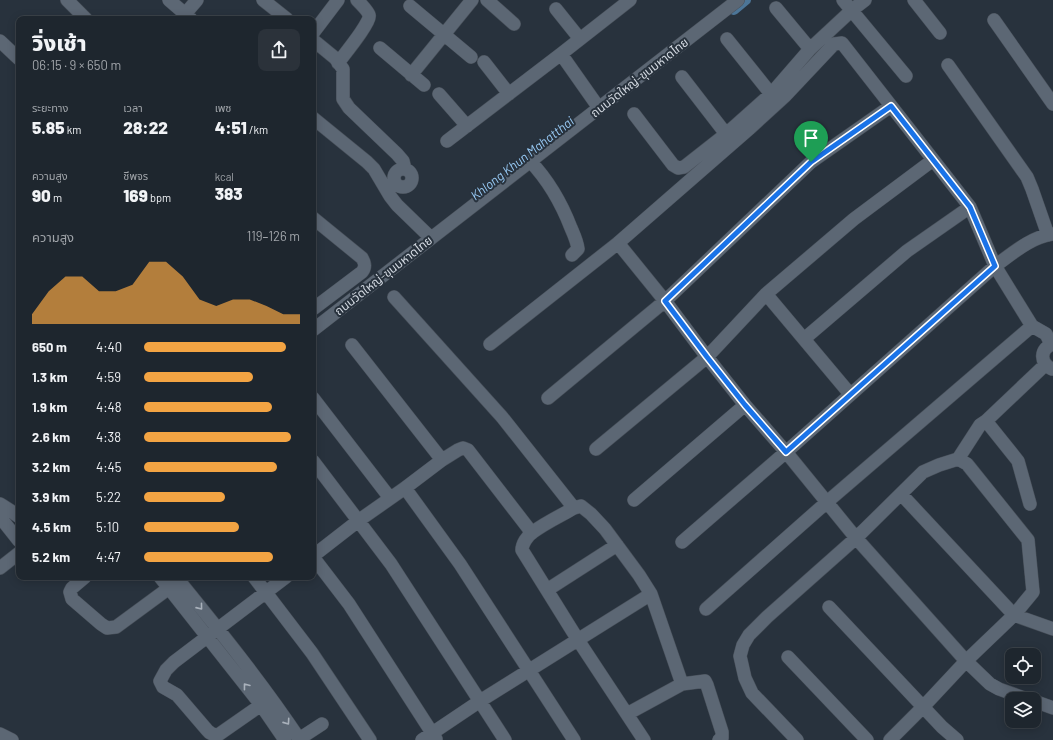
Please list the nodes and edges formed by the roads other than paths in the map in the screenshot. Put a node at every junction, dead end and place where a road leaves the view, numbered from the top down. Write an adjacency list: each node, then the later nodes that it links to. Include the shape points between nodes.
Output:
1 (67, 0): 18 (street)
2 (169, 0): 19 (street)
3 (197, 0): 19 (street)
4 (338, 0): 23 (street)
5 (357, 0): 36 (street, via 370,14 370,18)
6 (472, 0): 25 (street)
7 (487, 0): 22 (street)
8 (843, 0): 17 (street)
9 (865, 0): 17 (street)
10 (914, 0): 24 (street)
11 (267, 1): 20 (street)
12 (622, 2): 26 (street)
13 (731, 2): 47 (street, ถนนวัดใหญ่-ขุนมหาดไทย)
14 (410, 6): 25 (street)
15 (776, 8): 31 (street)
16 (556, 9): 26 (street)
17 (852, 10): 31 (street); 39 (street)
18 (83, 16)
19 (188, 16)
20 (284, 16)
21 (994, 20): 45 (street)
22 (514, 24)
23 (316, 29)
24 (940, 33)
25 (444, 35): 34 (street); 38 (street)
26 (580, 39): 32 (street)
27 (727, 39): 44 (street)
28 (0, 41): 33 (street)
29 (316, 42): 36 (street)
30 (380, 48): 38 (street)
31 (810, 49): 44 (street)
32 (561, 54): 43 (street); 47 (street)
33 (16, 56)
34 (471, 58)
35 (484, 62): 43 (street)
36 (338, 63): 55 (street, via 343,69 343,99 346,104 397,154 412,176 407,186)
37 (948, 65): 58 (street, via 1027,177)
38 (412, 75): 41 (street)
39 (906, 76)
40 (682, 77): 51 (street)
41 (424, 85)
42 (439, 94): 50 (street)
43 (509, 94): 50 (street)
44 (772, 94): 51 (street)
45 (1053, 104)
46 (891, 106): 53 (street); 60 (street, via 842,43 834,44 785,96); 65 (street, via 811,162)
47 (599, 108): 54 (street, ถนนวัดใหญ่-ขุนมหาดไทย)
48 (634, 114): 51 (street, via 678,168 684,167)
49 (316, 120): 55 (street, via 367,162 381,180)
50 (467, 126): 52 (street)
51 (726, 134)
52 (447, 141)
53 (934, 160): 56 (street); 63 (street, via 854,219)
54 (532, 164): 59 (street, ถนนวัดใหญ่-ขุนมหาดไทย); 61 (street, via 555,192 566,213 578,248)
55 (394, 191): 59 (street, via 397,204)
56 (970, 207): 62 (street); 69 (street, via 908,251)
57 (316, 220): 66 (street, via 365,262 362,272)
58 (1050, 235): 62 (street, via 1025,244)
59 (431, 238): 68 (street, ถนนวัดใหญ่-ขุนมหาดไทย)
60 (618, 243): 65 (street); 70 (street)
61 (572, 255)
62 (995, 266): 67 (street); 75 (street)
63 (766, 294): 69 (street); 73 (street)
64 (394, 297): 92 (street, via 502,417)
65 (665, 301): 73 (street); 76 (street)
66 (316, 307)
67 (1032, 326): 71 (street, via 1046,334); 89 (street)
68 (316, 328)
69 (804, 339): 75 (street)
70 (490, 344)
71 (1052, 344): 74 (street, via 1044,351 1043,361)
72 (352, 345): 83 (street)
73 (707, 357): 78 (street); 80 (street)
74 (1049, 367): 79 (street)
75 (850, 394): 81 (street)
76 (548, 398)
77 (316, 402): 87 (street)
78 (745, 405): 81 (street); 88 (street)
79 (986, 421): 82 (street, via 980,425); 90 (street, via 1018,461)
80 (596, 449)
81 (786, 452): 89 (street); 98 (street)
82 (958, 459): 86 (street, via 923,472); 113 (street, via 967,464 1028,540 1033,592)
83 (442, 460): 85 (street); 95 (street, via 461,448 468,450)
84 (316, 465): 94 (street)
85 (405, 488): 87 (street); 119 (street, via 460,564)
86 (901, 494): 97 (street); 113 (street)
87 (390, 498): 94 (street)
88 (634, 500)
89 (827, 502): 97 (street); 112 (street)
90 (1030, 504)
91 (0, 508): 93 (street); 96 (street)
92 (574, 508): 95 (street); 99 (street, via 580,506 586,510)
93 (16, 516)
94 (358, 521): 100 (street); 122 (street, via 391,564)
95 (532, 533): 108 (street, via 524,542 522,550)
96 (16, 536)
97 (856, 538): 118 (street); 139 (street, via 768,617 749,635 743,645 740,656 745,678 752,693)
98 (682, 542)
99 (617, 545): 108 (street); 110 (street)
100 (316, 555)
101 (16, 556): 103 (street)
102 (316, 561): 130 (street, via 349,604)
103 (0, 568)
104 (82, 580): 107 (street, via 71,590 70,595 107,628 116,627)
105 (256, 580): 109 (street)
106 (282, 580): 109 (street)
107 (172, 582): 115 (street)
108 (547, 590): 116 (street)
109 (266, 592): 115 (street); 134 (street, via 312,653)
110 (651, 594): 116 (street); 120 (street)
111 (829, 607): 125 (street)
112 (706, 609)
113 (1014, 615): 114 (street); 118 (street)
114 (1053, 629)
115 (213, 633): 124 (street, one-way to 115); 124 (street, via 166,670 160,681 163,687 177,695 210,734 214,735); 133 (street, one-way to 133, via 266,692)
116 (578, 640): 119 (street); 127 (street)
117 (788, 657): 140 (street)
118 (966, 661): 121 (street, via 990,684); 125 (street)
119 (529, 671): 122 (street); 136 (street)
120 (682, 684): 127 (street); 138 (street, via 705,681 722,732 722,738)
121 (1007, 692)
122 (480, 702): 130 (street); 135 (street)
123 (1041, 704): 126 (street)
124 (261, 705): 132 (street)
125 (923, 707): 141 (street); 142 (street)
126 (1053, 708)
127 (627, 714): 137 (street)
128 (322, 724): 133 (street)
129 (0, 734): 131 (street)
130 (430, 738)
131 (12, 740)
132 (285, 740)
133 (300, 740)
134 (370, 740)
135 (505, 740)
136 (574, 740)
137 (644, 740)
138 (719, 740)
139 (797, 740)
140 (867, 740)
141 (890, 740)
142 (957, 740)

